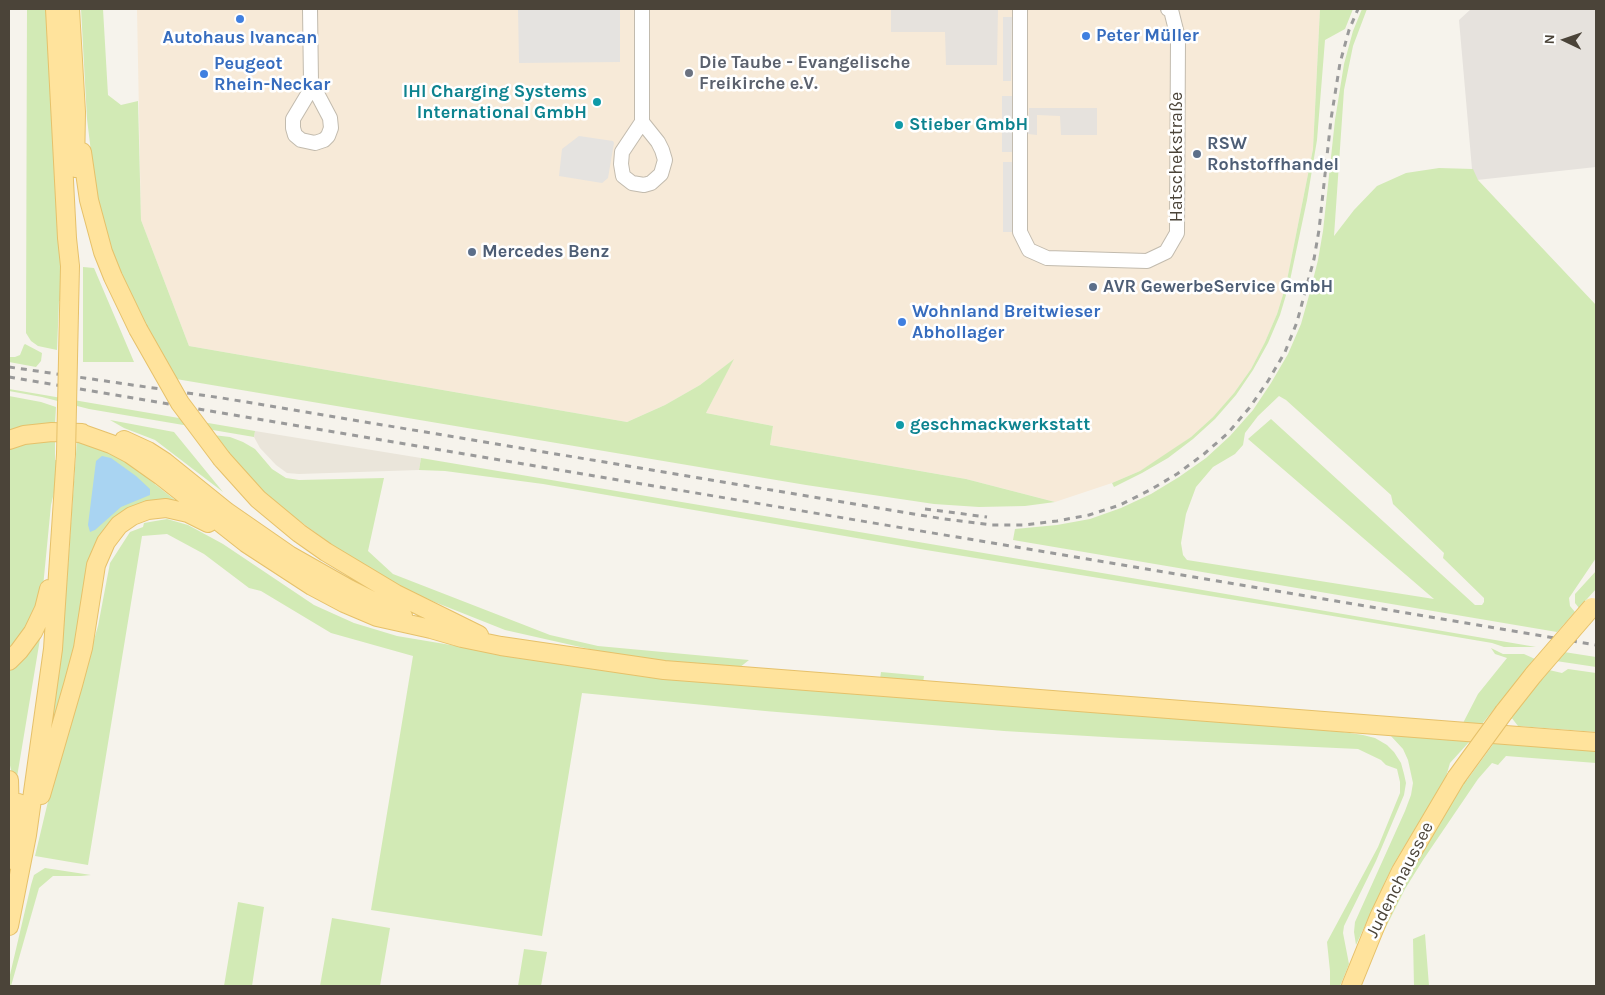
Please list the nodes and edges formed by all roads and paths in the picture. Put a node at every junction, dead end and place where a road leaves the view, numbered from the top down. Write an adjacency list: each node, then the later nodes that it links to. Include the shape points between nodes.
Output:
1 (55, 9): 10 (main road)
2 (70, 9): 8 (main road)
3 (310, 9): 7 (street)
4 (642, 9): 9 (street)
5 (1020, 9): 6 (street, Hatschekstraße, via 1020,232 1029,250 1047,258 1147,261 1166,252 1177,233 1178,38 1171,10)
6 (1168, 9)
7 (311, 82)
8 (76, 112): 10 (main road, via 74,238); 17 (main road, bridge, via 95,226 112,277 180,403 222,459 258,499 326,552 396,594)
9 (642, 122)
10 (70, 266): 14 (main road, bridge, via 66,454)
11 (80, 433): 12 (main road, via 52,432); 13 (main road, via 130,454); 16 (main road, via 113,435 148,451 289,555)
12 (9, 440)
13 (246, 543): 16 (main road, via 344,603 377,617); 21 (main road, via 188,513 166,508 132,516 119,525 106,542 96,565 82,648 36,816)
14 (58, 568): 18 (main road, via 33,632); 21 (main road, via 53,649)
15 (1594, 604): 23 (main road, Judenchaussee, bridge, via 1534,674 1456,778 1401,871)
16 (431, 629): 17 (main road)
17 (501, 646): 19 (main road, via 674,671)
18 (9, 661)
19 (1596, 742)
20 (9, 780): 21 (main road)
21 (17, 847): 22 (main road)
22 (9, 926)
23 (1351, 986)

